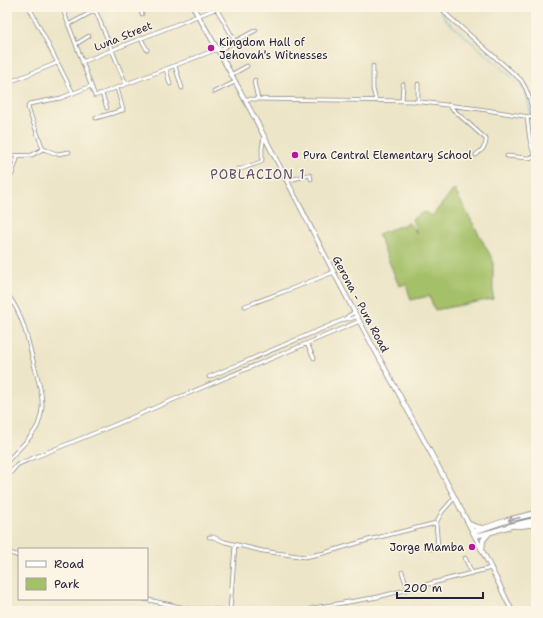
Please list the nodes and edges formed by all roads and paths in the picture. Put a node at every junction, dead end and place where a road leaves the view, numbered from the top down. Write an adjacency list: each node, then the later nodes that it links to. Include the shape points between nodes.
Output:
1 (29, 7): 22 (street)
2 (62, 7): 12 (street)
3 (101, 7): 8 (street)
4 (139, 7): 10 (street)
5 (193, 7): 11 (main road, Gerona - Pura Road)
6 (220, 7): 9 (street, Luna Street)
7 (441, 7): 50 (street, via 521,80 530,98)
8 (95, 8): 12 (street); 19 (street)
9 (215, 8): 11 (street, Luna Street); 16 (street)
10 (142, 14)
11 (198, 16): 15 (street, Luna Street); 18 (main road, Gerona - Pura Road)
12 (68, 25): 17 (street)
13 (256, 30): 16 (street)
14 (89, 36): 17 (street)
15 (141, 38): 19 (street, Luna Street); 20 (street)
16 (235, 41): 18 (street)
17 (76, 44): 21 (street)
18 (218, 49): 23 (street); 27 (main road, Gerona - Pura Road)
19 (112, 50): 21 (street, Luna Street); 31 (street)
20 (148, 50)
21 (82, 62): 35 (street)
22 (57, 63): 30 (street); 39 (street)
23 (175, 66): 26 (street); 37 (street)
24 (247, 66): 27 (street)
25 (373, 66): 43 (street)
26 (166, 69): 31 (street); 32 (street)
27 (231, 75): 29 (main road, Gerona - Pura Road)
28 (255, 80): 42 (street)
29 (235, 82): 38 (street); 41 (main road, Gerona - Pura Road)
30 (7, 83)
31 (126, 84): 36 (street)
32 (170, 84)
33 (403, 84): 44 (street)
34 (418, 84): 45 (street)
35 (91, 86): 39 (street); 40 (street, via 95,96)
36 (117, 88): 40 (street); 49 (street, via 123,110)
37 (182, 88)
38 (214, 92)
39 (73, 93): 52 (street, via 28,105)
40 (102, 94): 47 (street)
41 (244, 99): 42 (street); 51 (main road, Gerona - Pura Road)
42 (258, 99): 43 (street)
43 (376, 101): 44 (street)
44 (402, 101): 45 (street)
45 (418, 102): 46 (street)
46 (448, 105): 48 (street); 54 (street, via 486,139 485,146)
47 (107, 108)
48 (527, 117): 50 (street); 58 (street, via 530,142)
49 (96, 118)
50 (535, 118)
51 (264, 137): 59 (street, via 261,162); 62 (main road, Gerona - Pura Road)
52 (43, 149): 53 (street, via 57,154); 56 (street, via 32,155)
53 (69, 152)
54 (476, 155)
55 (7, 156): 56 (street)
56 (18, 156): 60 (street)
57 (507, 156): 58 (street)
58 (536, 158)
59 (238, 169)
60 (12, 174)
61 (311, 179): 62 (street, via 308,175)
62 (287, 181): 63 (main road, Gerona - Pura Road)
63 (334, 272): 65 (street); 66 (main road, Gerona - Pura Road)
64 (7, 294): 71 (street, via 24,324 42,407 35,431)
65 (245, 306)
66 (356, 314): 67 (main road, Gerona - Pura Road); 70 (street)
67 (360, 321): 68 (street); 73 (main road, Gerona - Pura Road)
68 (307, 344): 69 (street); 72 (street, via 16,465)
69 (314, 358)
70 (209, 377)
71 (7, 461)
72 (7, 477)
73 (455, 497): 76 (street); 77 (main road, Gerona - Pura Road)
74 (536, 513): 80 (highway, one-way to 80)
75 (536, 520): 79 (highway)
76 (436, 523): 84 (street, via 305,557); 85 (street, via 438,547)
77 (469, 524): 80 (highway); 82 (main road, Gerona - Pura Road)
78 (536, 524): 79 (highway)
79 (513, 526): 81 (highway)
80 (484, 528): 82 (highway)
81 (489, 533): 82 (highway); 86 (highway)
82 (474, 534): 86 (main road, Gerona - Pura Road)
83 (209, 537): 84 (street)
84 (235, 545): 96 (street)
85 (430, 549)
86 (482, 549): 90 (main road, Gerona - Pura Road)
87 (7, 552): 88 (street)
88 (18, 556)
89 (465, 558): 92 (street)
90 (491, 568): 92 (street); 100 (main road, Gerona - Pura Road)
91 (402, 572): 93 (street)
92 (472, 573): 93 (street)
93 (408, 589): 99 (street)
94 (148, 600): 96 (street, via 190,609)
95 (7, 604): 97 (street)
96 (230, 610): 98 (street)
97 (12, 611)
98 (235, 611)
99 (307, 611)
100 (512, 611)

